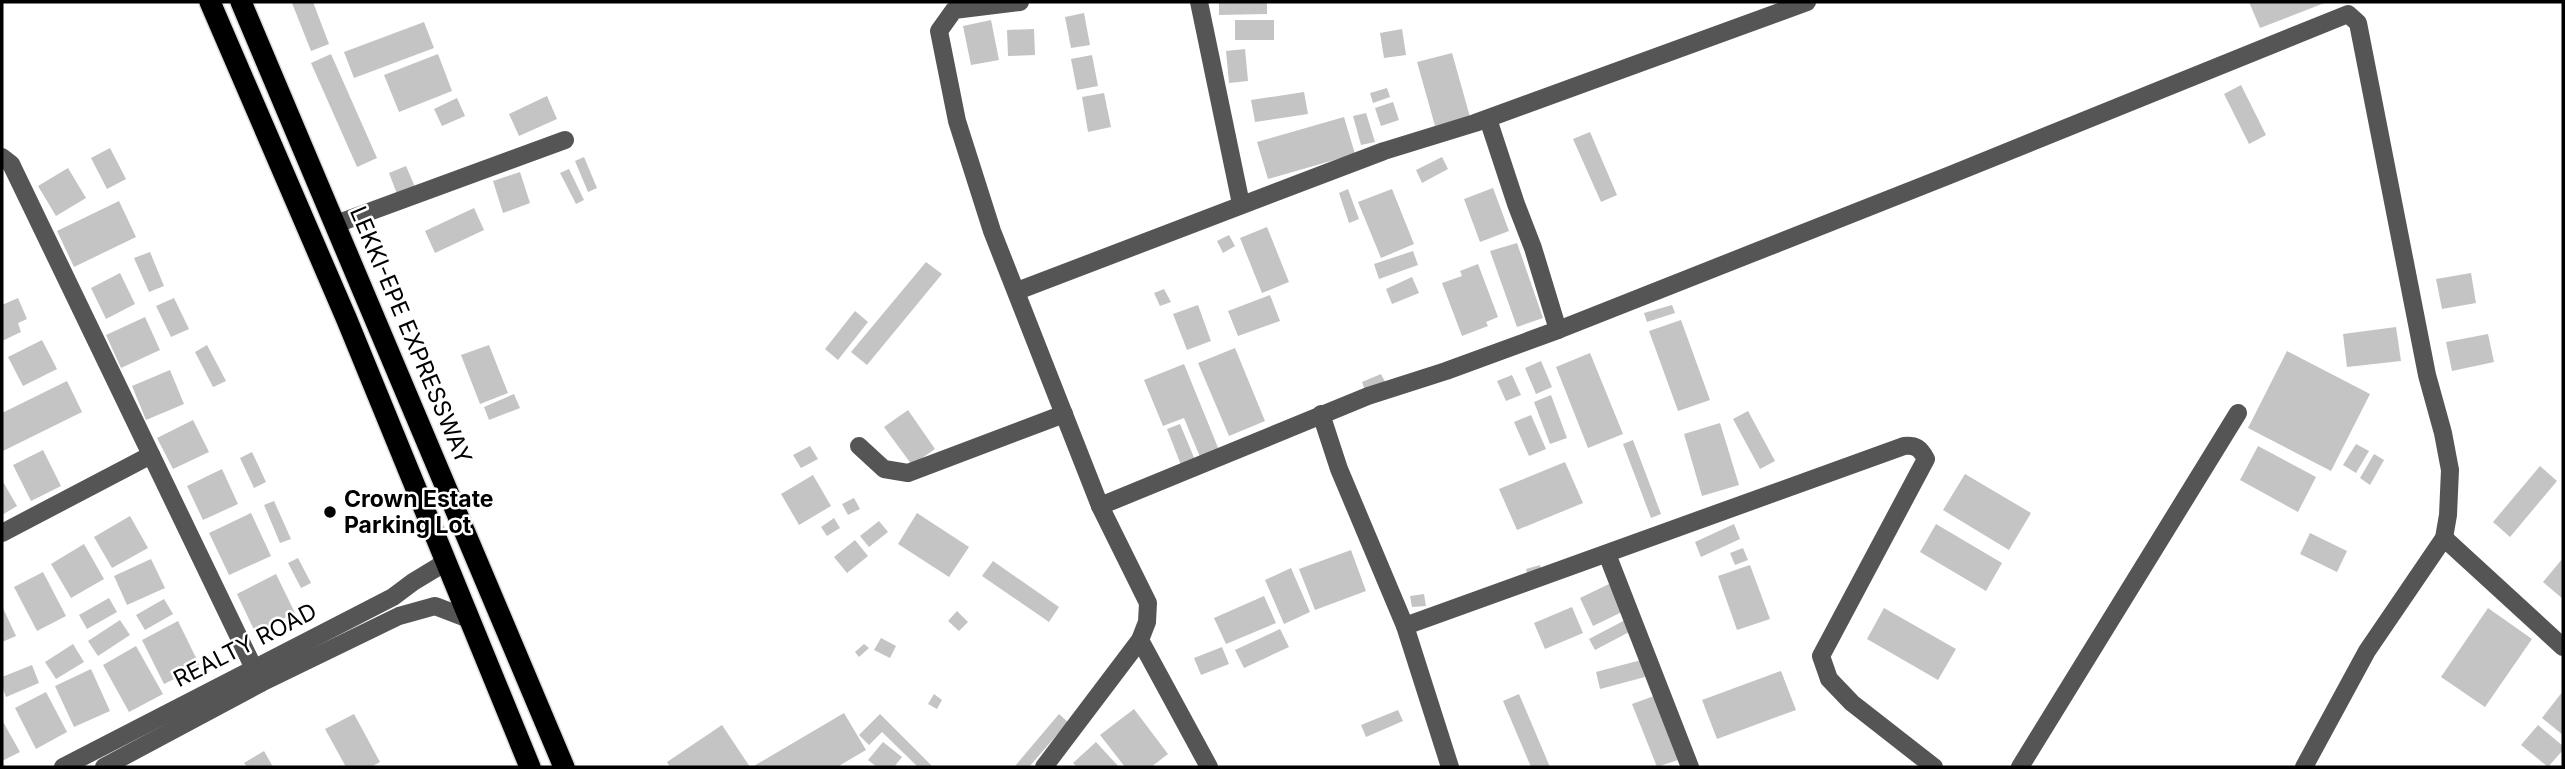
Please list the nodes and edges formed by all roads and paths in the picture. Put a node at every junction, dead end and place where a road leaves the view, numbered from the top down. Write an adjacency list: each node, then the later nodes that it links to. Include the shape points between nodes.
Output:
1 (210, 2): 24 (highway)
2 (241, 2): 12 (highway, LEKKI-EPE EXPRESSWAY)
3 (1020, 2): 7 (street)
4 (1199, 2): 11 (street)
5 (1807, 2): 8 (street)
6 (2349, 8): 14 (street, via 1950,175); 22 (street, via 2358,23 2427,375 2443,433 2449,470)
7 (944, 10): 13 (street, via 939,31 957,121)
8 (1488, 118): 11 (street); 14 (street)
9 (565, 140): 12 (street)
10 (2, 157): 19 (street, via 10,164)
11 (1241, 204): 13 (street)
12 (336, 224): 33 (highway, LEKKI-EPE EXPRESSWAY)
13 (1017, 291): 16 (street)
14 (1558, 330): 17 (street)
15 (2238, 413): 39 (street)
16 (1065, 414): 18 (street, via 908,473 884,469); 20 (street)
17 (1321, 414): 20 (street); 26 (street, via 1339,469)
18 (859, 446)
19 (150, 455): 21 (street); 29 (street)
20 (1100, 506): 27 (street, via 1148,603)
21 (2, 533)
22 (2444, 538): 28 (street); 40 (street, via 2367,651)
23 (1607, 554): 26 (street); 37 (street); 38 (street, via 1904,446 1920,449 1926,459 1821,656 1829,679 1852,703)
24 (446, 562): 25 (highway); 29 (street, REALTY ROAD)
25 (469, 619): 29 (street, REALTY ROAD, via 435,606 399,616); 32 (highway)
26 (1405, 626): 36 (street)
27 (1140, 640): 34 (street); 35 (street)
28 (2563, 647)
29 (257, 676): 30 (street, REALTY ROAD); 31 (street, REALTY ROAD)
30 (63, 767)
31 (104, 767)
32 (530, 767)
33 (564, 767)
34 (1044, 767)
35 (1209, 767)
36 (1450, 767)
37 (1690, 767)
38 (1934, 767)
39 (2020, 767)
40 (2304, 767)

